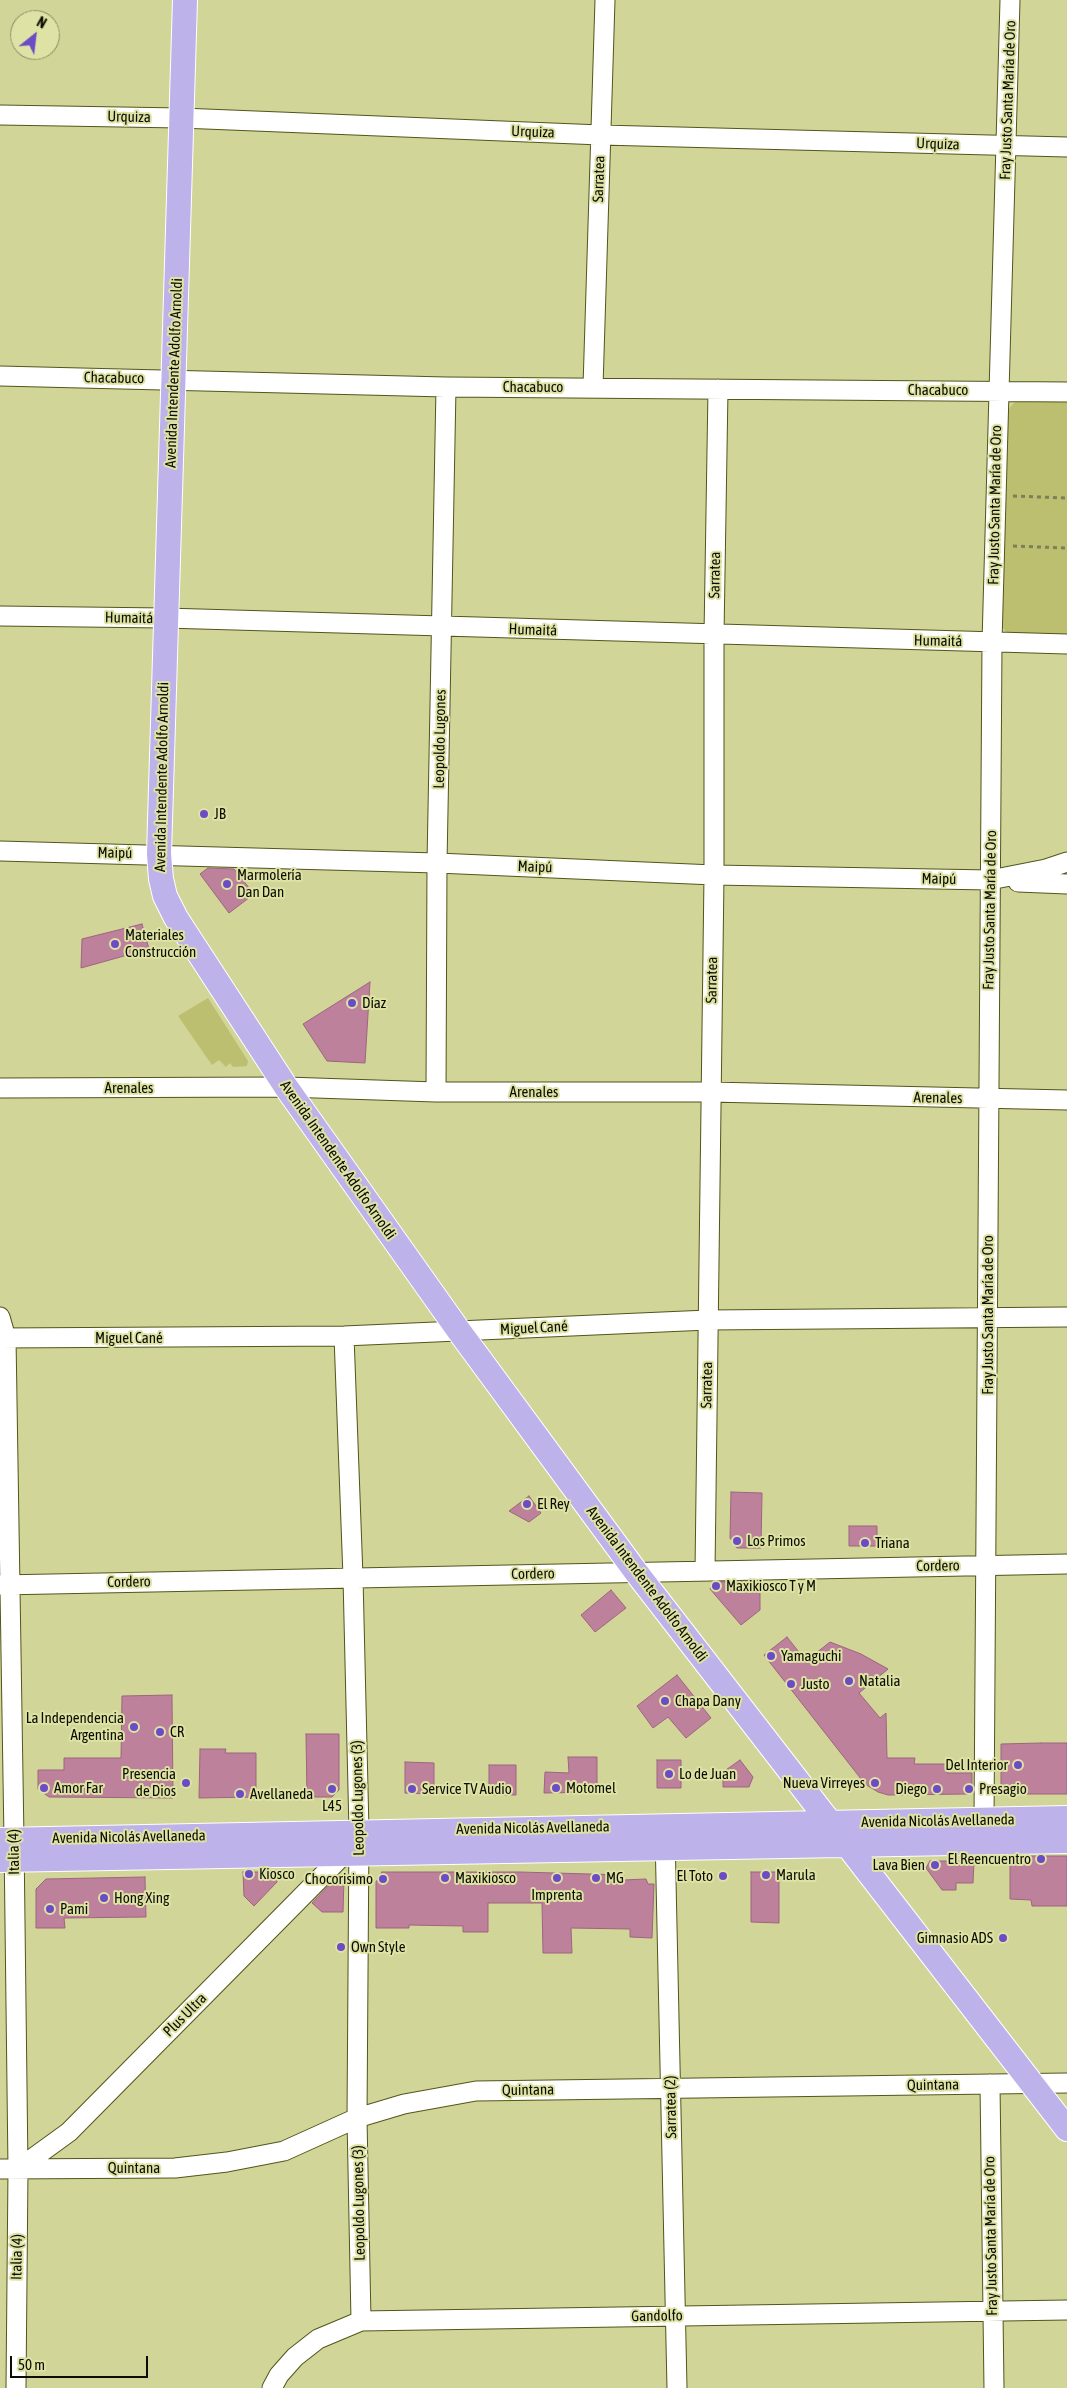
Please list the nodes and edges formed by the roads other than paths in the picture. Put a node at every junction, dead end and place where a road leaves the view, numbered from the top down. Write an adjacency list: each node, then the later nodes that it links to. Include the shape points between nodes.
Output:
1 (185, 0): 5 (main road, Avenida Intendente Adolfo Arnoldi)
2 (605, 0): 6 (street, Sarratea)
3 (1010, 0): 7 (street, Fray Justo Santa María de Oro)
4 (0, 115): 5 (street, Urquiza)
5 (181, 118): 6 (street, Urquiza); 10 (main road, Avenida Intendente Adolfo Arnoldi)
6 (600, 135): 7 (street, Urquiza); 12 (street, Sarratea)
7 (1007, 146): 8 (street, Urquiza); 14 (street, Fray Justo Santa María de Oro)
8 (1067, 147)
9 (0, 376): 10 (street, Chacabuco)
10 (174, 380): 11 (street, Chacabuco); 17 (main road, Avenida Intendente Adolfo Arnoldi)
11 (446, 387): 12 (street, Chacabuco); 18 (street, Leopoldo Lugones)
12 (593, 387): 13 (street, Chacabuco)
13 (718, 389): 14 (street, Chacabuco); 19 (street, Sarratea)
14 (998, 390): 15 (street, Chacabuco); 20 (street, Fray Justo Santa María de Oro)
15 (1067, 392)
16 (0, 616): 17 (street, Humaitá)
17 (165, 618): 18 (street, Humaitá); 23 (main road, Avenida Intendente Adolfo Arnoldi)
18 (443, 628): 19 (street, Humaitá); 25 (street, Leopoldo Lugones)
19 (714, 635): 20 (street, Humaitá); 26 (street, Sarratea)
20 (992, 642): 21 (street, Humaitá); 27 (street, Fray Justo Santa María de Oro)
21 (1067, 644)
22 (0, 851): 23 (street, Maipú)
23 (159, 854): 25 (street, Maipú); 29 (main road, Avenida Intendente Adolfo Arnoldi, via 160,879 176,918)
24 (1067, 862): 27 (street, Maipú)
25 (437, 863): 26 (street, Maipú); 31 (street, Leopoldo Lugones)
26 (714, 875): 27 (street, Maipú); 32 (street, Sarratea)
27 (990, 880): 28 (street); 33 (street, Fray Justo Santa María de Oro)
28 (1067, 884)
29 (286, 1087): 30 (street, Arenales); 31 (street, Arenales); 39 (main road, Avenida Intendente Adolfo Arnoldi)
30 (0, 1088)
31 (436, 1092): 32 (street, Arenales)
32 (710, 1092): 33 (street, Arenales); 38 (street, Sarratea)
33 (988, 1099): 34 (street, Arenales); 37 (street, Fray Justo Santa María de Oro)
34 (1067, 1100)
35 (0, 1317): 41 (street, Italia (4))
36 (1067, 1317): 37 (street, Miguel Cané)
37 (989, 1318): 38 (street, Miguel Cané); 43 (street, Fray Justo Santa María de Oro)
38 (708, 1320): 39 (street, Miguel Cané); 44 (street, Sarratea)
39 (459, 1331): 40 (street, Miguel Cané); 45 (main road, Avenida Intendente Adolfo Arnoldi)
40 (344, 1336): 41 (street, Miguel Cané); 46 (street, Leopoldo Lugones (3))
41 (3, 1338): 47 (street, Italia (4))
42 (1067, 1564): 43 (street, Cordero)
43 (987, 1566): 44 (street, Cordero); 49 (street, Fray Justo Santa María de Oro)
44 (705, 1570): 45 (street, Cordero)
45 (636, 1572): 46 (street, Cordero); 50 (main road, Avenida Intendente Adolfo Arnoldi)
46 (353, 1577): 47 (street, Cordero); 54 (street, Leopoldo Lugones (3))
47 (5, 1584): 55 (street, Italia (4))
48 (1067, 1818): 49 (main road, Avenida Nicolás Avellaneda)
49 (984, 1820): 50 (main road, Avenida Nicolás Avellaneda)
50 (830, 1823): 51 (main road, Avenida Nicolás Avellaneda); 53 (main road, Avenida Intendente Adolfo Arnoldi)
51 (665, 1837): 53 (main road, Avenida Nicolás Avellaneda); 54 (main road, Avenida Nicolás Avellaneda); 59 (street, Sarratea (2))
52 (1067, 1841): 53 (main road, Avenida Nicolás Avellaneda)
53 (847, 1845): 56 (main road, Avenida Intendente Adolfo Arnoldi)
54 (354, 1846): 55 (main road, Avenida Nicolás Avellaneda); 60 (street, Leopoldo Lugones (3)); 62 (street, Plus Ultra, via 69,2132)
55 (7, 1850): 62 (street, Italia (4))
56 (1032, 2083): 57 (street, Quintana); 58 (street, Quintana); 61 (main road, Avenida Intendente Adolfo Arnoldi)
57 (1067, 2083)
58 (990, 2084): 59 (street, Quintana); 64 (street, Fray Justo Santa María de Oro)
59 (670, 2088): 60 (street, Quintana, via 476,2091 404,2104); 65 (street, Sarratea (2))
60 (357, 2118): 62 (street, Quintana, via 284,2151 227,2162 175,2168); 66 (street, Leopoldo Lugones (3))
61 (1067, 2129)
62 (9, 2169): 67 (street, Italia (4))
63 (1067, 2310): 64 (street, Gandolfo)
64 (992, 2311): 65 (street, Gandolfo); 70 (street, Fray Justo Santa María de Oro)
65 (675, 2316): 66 (street, Gandolfo); 69 (street, Sarratea (2))
66 (361, 2321): 68 (street, Gandolfo, via 318,2339 295,2356)
67 (11, 2380)
68 (272, 2388)
69 (677, 2388)
70 (994, 2388)

